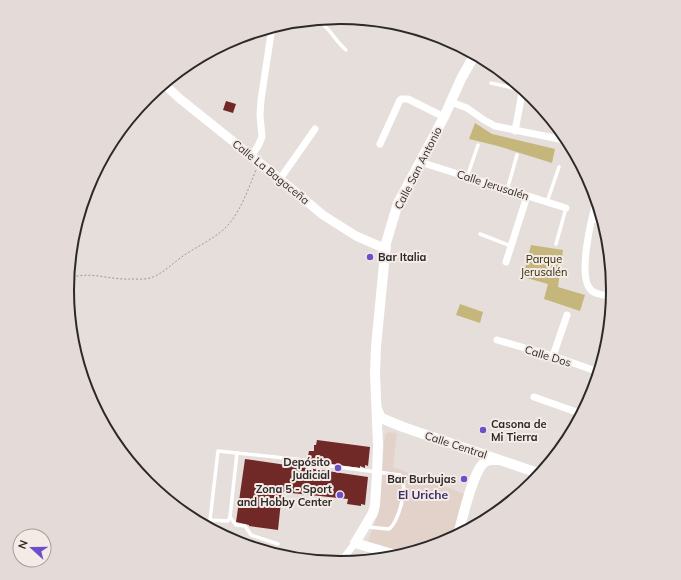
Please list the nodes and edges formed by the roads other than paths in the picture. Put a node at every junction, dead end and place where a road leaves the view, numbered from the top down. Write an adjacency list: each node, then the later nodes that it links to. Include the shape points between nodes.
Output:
1 (324, 25): 3 (lane)
2 (271, 33): 17 (street, via 261,100 262,137)
3 (346, 50)
4 (471, 59): 9 (main road, Calle San Antonio)
5 (491, 82): 6 (lane)
6 (512, 87)
7 (168, 88): 17 (street, Calle La Bagaceña)
8 (521, 95): 12 (street)
9 (451, 102): 10 (main road, Calle San Antonio); 12 (street, via 467,108 490,124)
10 (444, 117): 14 (street, via 408,98 402,98); 18 (main road, Calle San Antonio)
11 (316, 129): 21 (street)
12 (515, 131): 13 (street)
13 (560, 139)
14 (380, 144)
15 (478, 145): 20 (lane)
16 (517, 155): 22 (lane)
17 (251, 156): 21 (street, Calle La Bagaceña)
18 (420, 162): 20 (street, Calle Jerusalén); 32 (main road, Calle San Antonio, via 398,203)
19 (559, 167): 24 (lane)
20 (467, 177): 22 (street, Calle Jerusalén)
21 (280, 179): 32 (street, Calle La Bagaceña, via 341,227)
22 (507, 190): 23 (street, Calle Jerusalén)
23 (527, 196): 24 (street, Calle Jerusalén); 31 (street)
24 (547, 202): 25 (street, Calle Jerusalén)
25 (566, 208): 30 (lane)
26 (594, 210): 27 (street)
27 (591, 220): 28 (lane); 34 (street, via 587,240 586,276 590,289 595,293)
28 (597, 221)
29 (480, 234): 31 (lane)
30 (556, 244)
31 (511, 246): 33 (street)
32 (386, 249): 40 (main road, Calle San Antonio, via 376,347)
33 (506, 262)
34 (606, 295)
35 (567, 315): 37 (street)
36 (497, 340): 37 (street, Calle Dos)
37 (553, 356): 38 (street, Calle Dos)
38 (594, 370)
39 (534, 398): 41 (street)
40 (376, 409): 42 (main road, Calle Central, via 381,418); 43 (main road, Calle San Antonio)
41 (577, 412)
42 (403, 427): 43 (main road, via 386,430); 44 (main road, Calle Central)
43 (378, 446): 48 (main road, Calle San Antonio)
44 (469, 450): 46 (main road, Calle Central); 49 (main road, via 477,458)
45 (237, 453): 48 (lane, via 304,460 308,463); 51 (lane); 51 (lane, via 218,451 210,520 228,521)
46 (502, 460): 47 (main road, Calle Central); 49 (main road, via 485,462)
47 (534, 472)
48 (377, 473): 50 (main road, Calle San Antonio); 52 (lane, via 400,475 404,485 403,493 392,527)
49 (473, 483): 53 (main road)
50 (373, 513): 52 (main road); 54 (main road)
51 (230, 517): 55 (lane, via 236,525 245,526 251,534)
52 (368, 527): 56 (main road, via 364,540)
53 (460, 528)
54 (355, 543): 56 (main road); 58 (street)
55 (278, 544)
56 (370, 547): 57 (main road)
57 (386, 552)
58 (345, 556)

